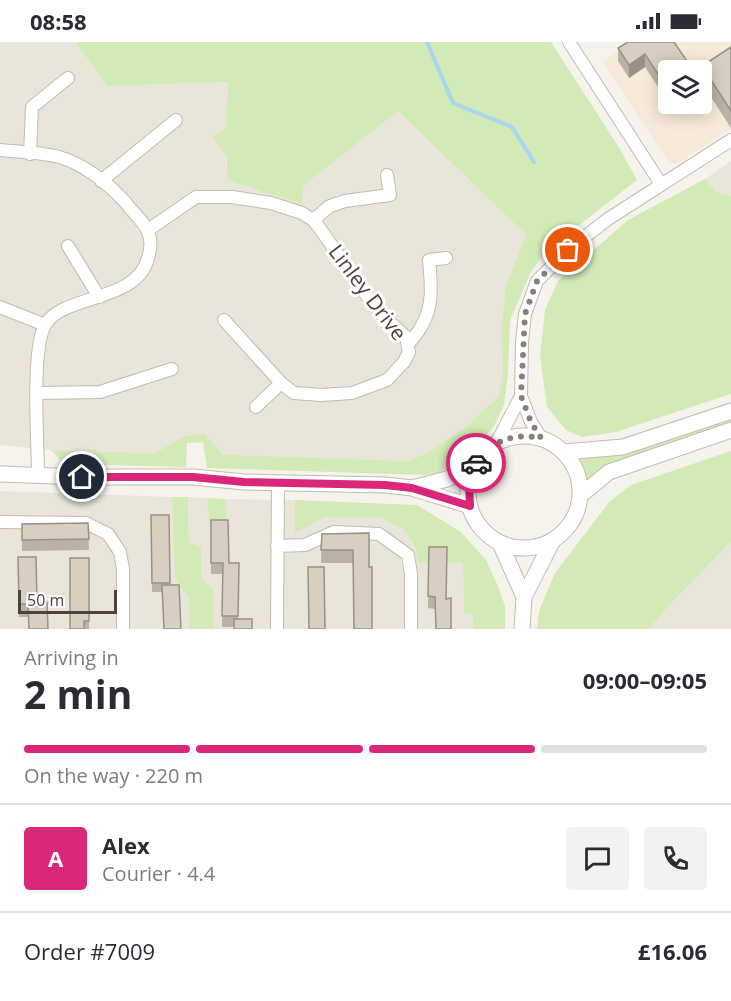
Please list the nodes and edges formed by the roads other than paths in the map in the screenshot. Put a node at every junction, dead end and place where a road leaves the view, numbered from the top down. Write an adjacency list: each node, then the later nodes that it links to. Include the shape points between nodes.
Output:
1 (569, 42): 9 (street)
2 (68, 78): 6 (street, via 32,106)
3 (176, 120): 8 (street)
4 (731, 140): 9 (street)
5 (0, 150): 6 (street)
6 (30, 154): 8 (street, via 59,157)
7 (387, 175): 10 (street, via 390,195 345,201 330,206)
8 (101, 181): 11 (street, via 118,194)
9 (661, 184): 22 (street, via 568,250 537,281 525,314)
10 (313, 220): 11 (street, Linley Drive, via 271,202 196,197); 18 (street, Linley Drive, via 364,292)
11 (148, 230): 14 (street, via 151,246 147,264 133,281)
12 (68, 246): 14 (street)
13 (446, 258): 18 (street, via 429,260 429,310)
14 (99, 297): 17 (street, via 58,312)
15 (0, 307): 17 (street)
16 (224, 320): 20 (street, Linley Drive)
17 (45, 325): 21 (street, via 38,352)
18 (408, 344): 20 (street, Linley Drive, via 404,362 387,380 352,393 294,393)
19 (172, 369): 21 (street, via 100,392)
20 (282, 383): 23 (street)
21 (38, 393): 31 (street)
22 (521, 396): 26 (street); 27 (street)
23 (256, 407)
24 (731, 411): 28 (street, via 623,447)
25 (731, 430): 34 (street, via 609,472)
26 (541, 438): 27 (street, via 526,435); 28 (street)
27 (497, 442): 29 (street)
28 (564, 452): 34 (street, via 580,479)
29 (475, 465): 33 (street, via 447,479); 35 (street, via 469,481)
30 (0, 474): 31 (street)
31 (38, 475): 32 (street, via 193,477)
32 (278, 483): 33 (street); 39 (street)
33 (412, 488): 35 (street)
34 (581, 495): 37 (street, via 577,513)
35 (470, 506): 38 (street, via 481,527)
36 (0, 522): 41 (street, via 86,523 108,534 120,552 123,569)
37 (553, 540): 38 (street, via 536,547); 40 (street)
38 (500, 543): 40 (street)
39 (277, 546): 42 (street); 43 (street, via 305,545 334,532 379,534 408,555)
40 (524, 597): 44 (street)
41 (123, 629)
42 (277, 629)
43 (411, 629)
44 (522, 629)

